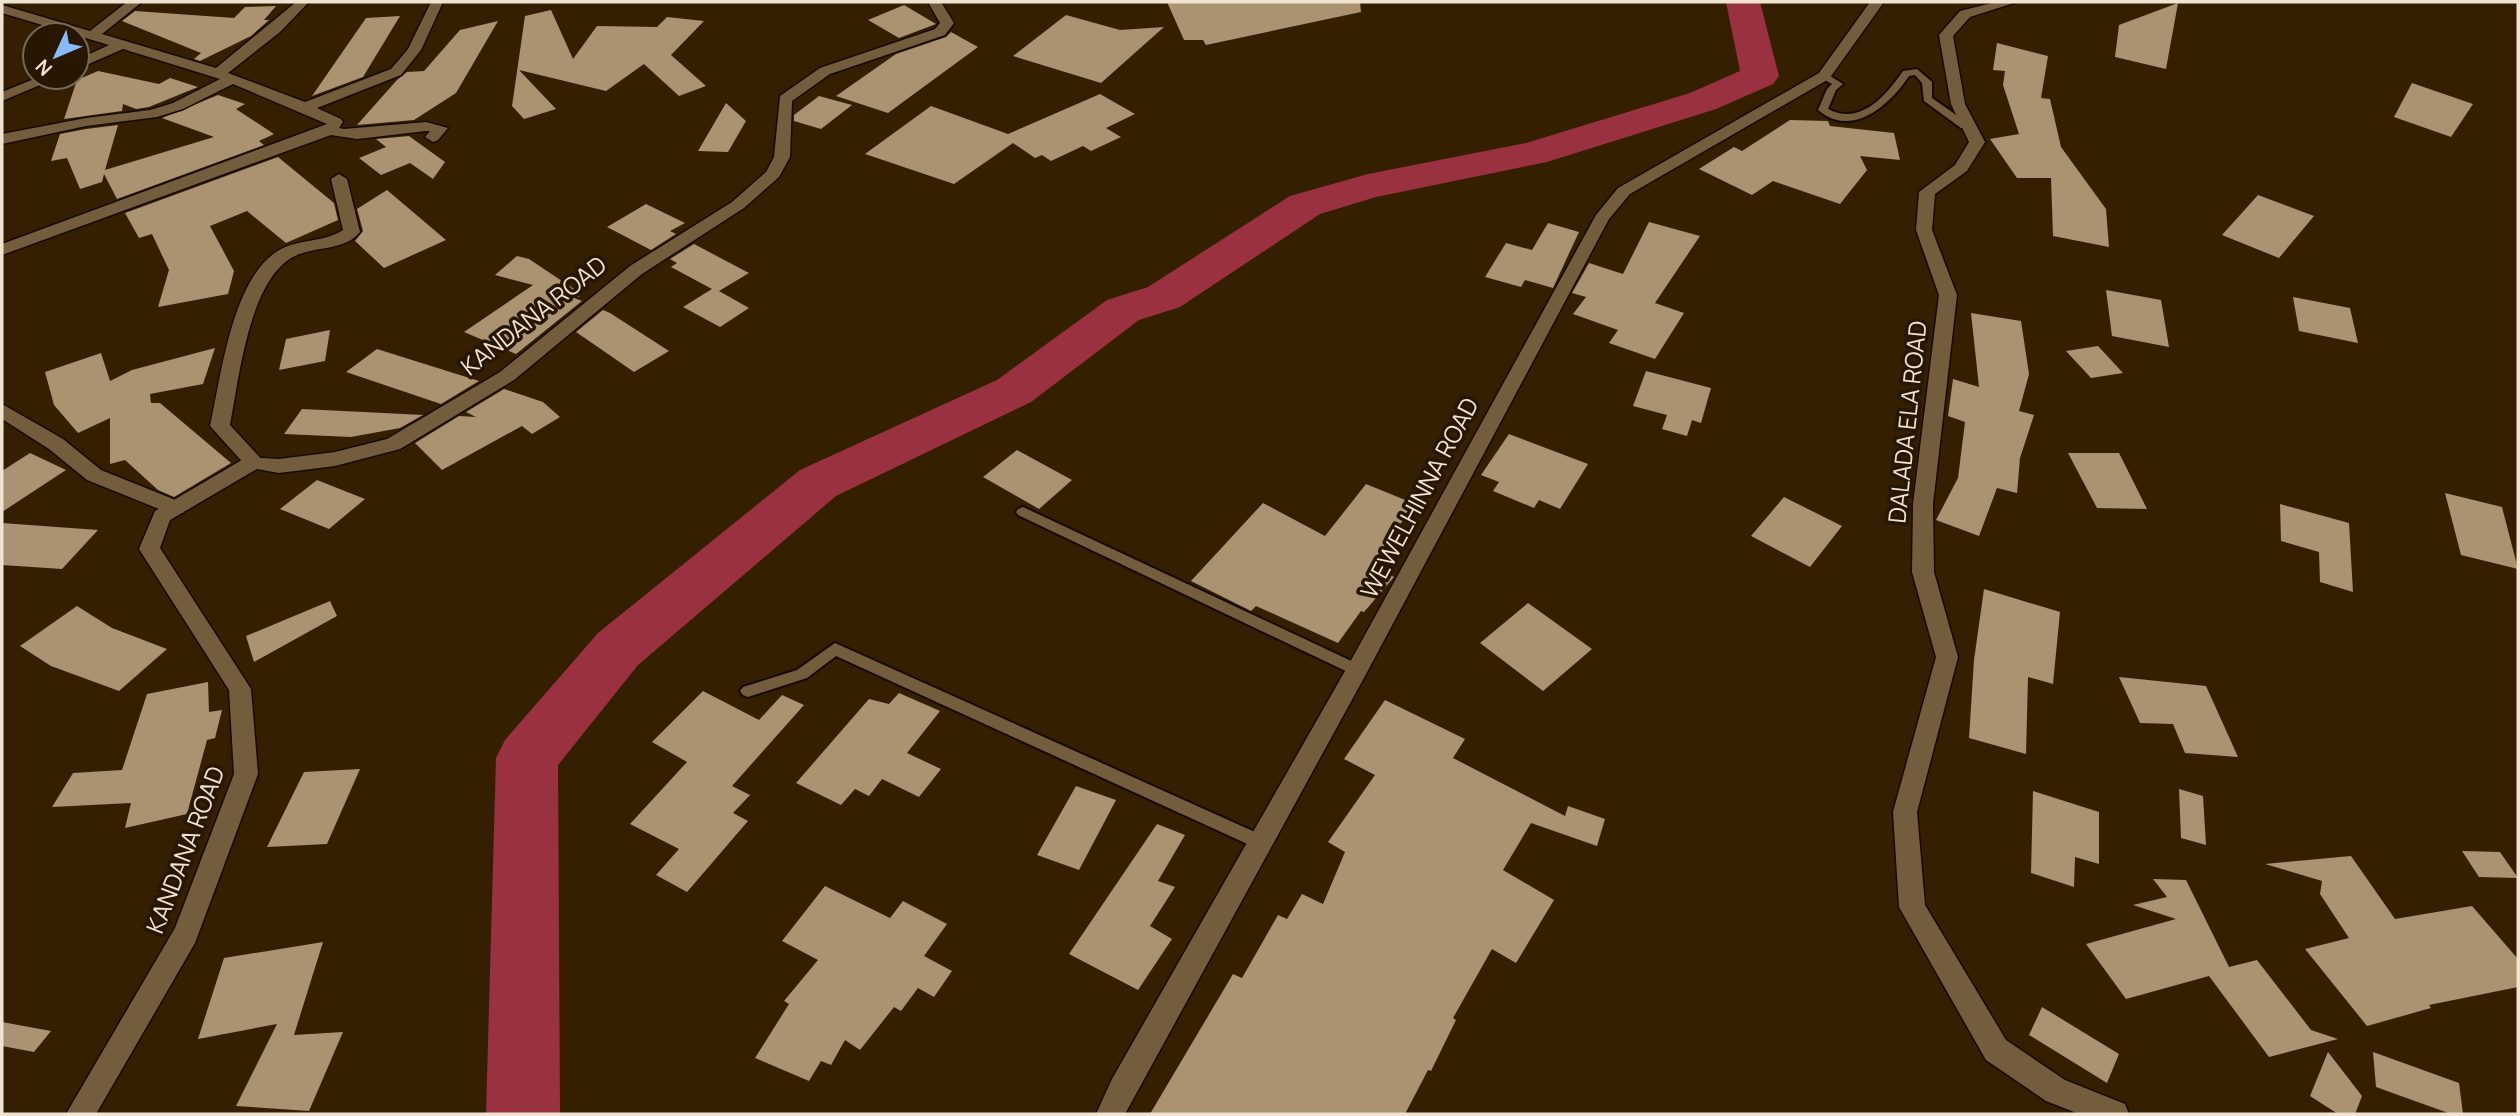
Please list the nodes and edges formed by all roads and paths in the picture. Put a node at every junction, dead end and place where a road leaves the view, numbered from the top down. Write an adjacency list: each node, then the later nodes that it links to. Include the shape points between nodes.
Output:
1 (135, 2): 8 (street)
2 (303, 2): 11 (street)
3 (437, 2): 15 (street, via 414,50 396,72)
4 (935, 2): 23 (street, KANDANA ROAD, via 947,23 940,32 825,71 785,99 782,157 773,174 738,205 636,270 507,376 393,444 335,459 279,466)
5 (1877, 2): 12 (street, WEWELHINNA ROAD)
6 (2010, 2): 16 (street, DALADA ELA ROAD, via 1965,14 1946,35 1954,95)
7 (2, 9): 8 (street)
8 (94, 34): 9 (street)
9 (124, 43): 10 (street); 11 (street)
10 (91, 58)
11 (225, 76): 15 (street); 19 (street, via 178,106 152,114)
12 (1824, 76): 16 (lane, via 1838,84 1823,110 1835,117 1869,113 1893,96 1906,73 1917,72 1927,82 1927,99); 26 (street, WEWELHINNA ROAD, via 1623,191 1602,218)
13 (21, 89): 14 (street)
14 (2, 96)
15 (306, 107): 17 (street, via 336,122)
16 (1965, 126): 31 (street, DALADA ELA ROAD, via 1977,142 1961,168 1927,191 1924,230 1948,295 1923,504 1923,572 1947,657 1905,812 1912,907 1996,1050 2056,1091)
17 (330, 130): 18 (street, via 363,135 428,125 440,128); 21 (street)
18 (433, 137)
19 (2, 139)
20 (339, 179): 23 (street, via 352,232 342,240 314,243 278,259 258,288 240,334 220,426)
21 (2, 250)
22 (2, 410): 24 (street, via 94,475)
23 (254, 462): 24 (street, KANDANA ROAD)
24 (176, 508): 29 (street, KANDANA ROAD, via 162,516 149,549 240,689 246,774 186,934)
25 (1023, 512): 26 (lane)
26 (1357, 670): 28 (street, WEWELHINNA ROAD)
27 (748, 691): 28 (lane, via 802,674 835,649)
28 (1260, 842): 30 (street, WEWELHINNA ROAD)
29 (80, 1114)
30 (1110, 1114)
31 (2115, 1114)

